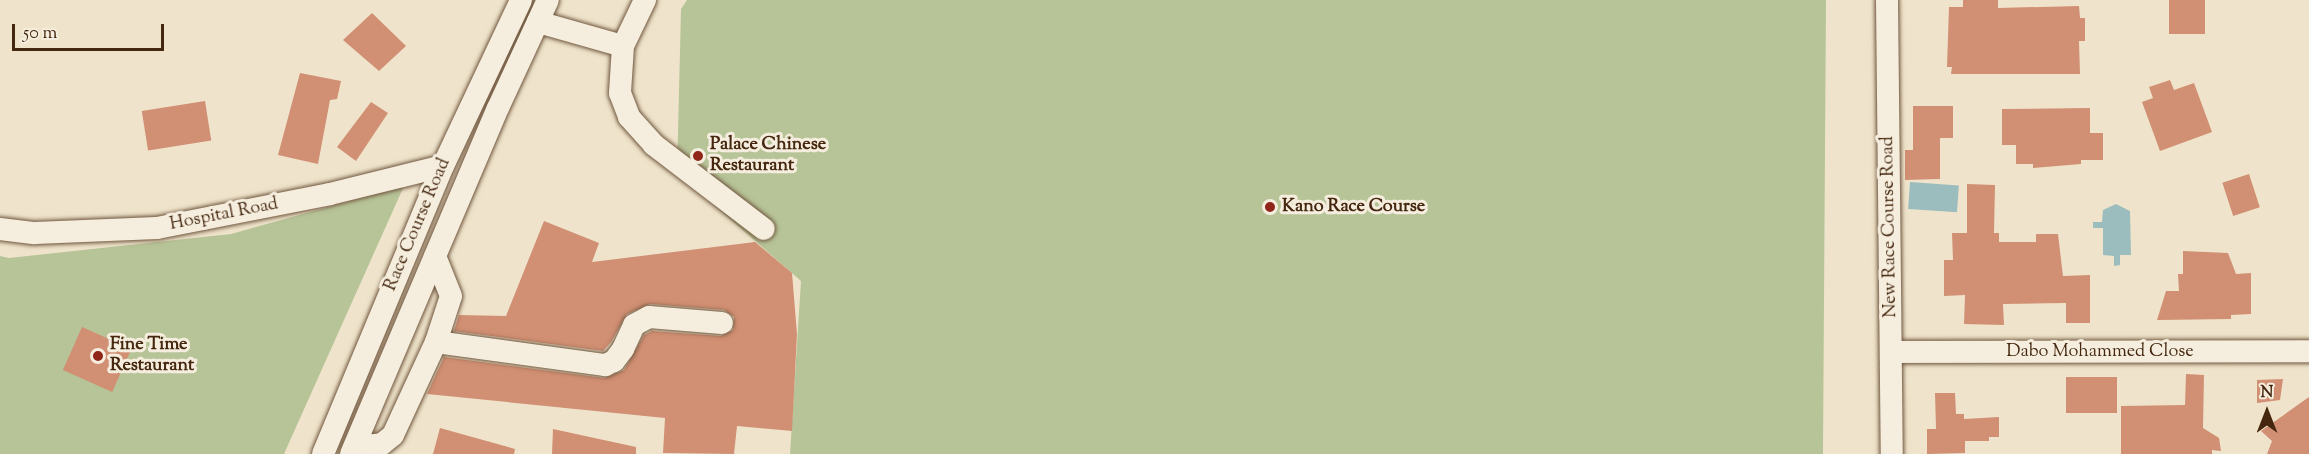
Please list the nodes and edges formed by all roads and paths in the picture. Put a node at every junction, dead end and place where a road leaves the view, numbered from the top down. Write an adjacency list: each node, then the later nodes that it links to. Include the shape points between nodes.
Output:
1 (521, 0): 7 (street, Race Course Road)
2 (548, 0): 5 (street, Race Course Road)
3 (645, 0): 6 (street)
4 (1887, 0): 14 (street, New Race Course Road)
5 (538, 22): 6 (street); 10 (street, Race Course Road)
6 (623, 46): 9 (street, via 620,93 629,117 654,145)
7 (443, 166): 8 (street, Hospital Road, via 330,194 157,228 35,233); 16 (street, Race Course Road)
8 (0, 229)
9 (764, 229)
10 (435, 256): 12 (street, via 451,296); 15 (street, Race Course Road)
11 (723, 323): 12 (street, via 649,317 634,325 614,361 605,365)
12 (436, 342): 15 (street, via 393,435 382,444)
13 (2309, 351): 14 (street, Dabo Mohammed Close)
14 (1891, 352): 17 (street, New Race Course Road)
15 (353, 450)
16 (323, 454)
17 (1892, 454)

